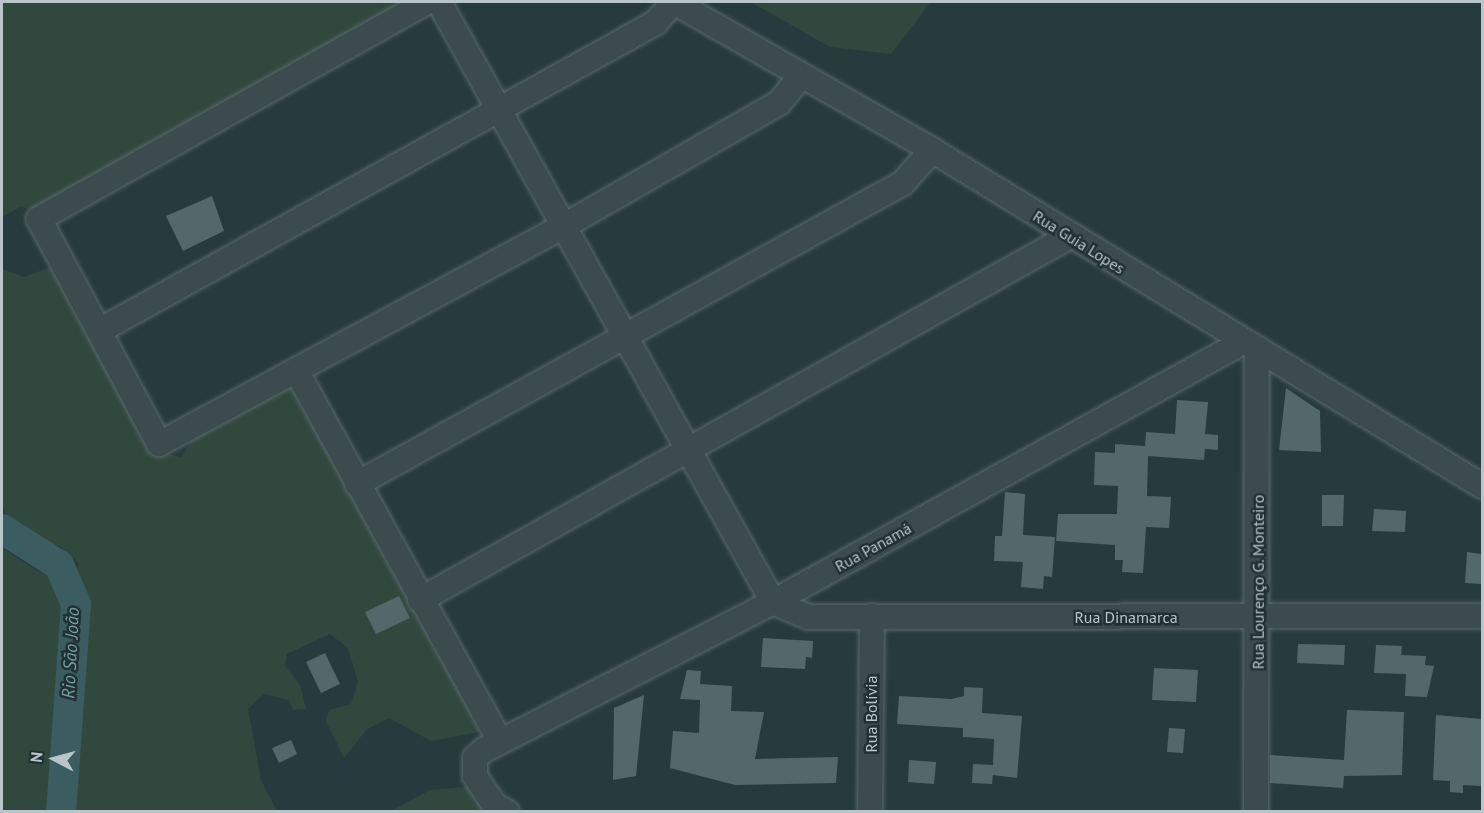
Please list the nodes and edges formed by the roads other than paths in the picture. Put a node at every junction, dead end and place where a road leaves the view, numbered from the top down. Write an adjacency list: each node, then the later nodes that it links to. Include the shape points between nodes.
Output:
1 (427, 2): 9 (street, via 39,219)
2 (440, 2): 5 (street)
3 (674, 2): 4 (street, Rua Guia Lopes); 5 (street, via 655,23)
4 (801, 76): 6 (street, Rua Guia Lopes); 7 (street, via 779,103)
5 (499, 109): 7 (street); 9 (street)
6 (932, 150): 8 (street, Rua Guia Lopes); 10 (street, via 903,183)
7 (564, 226): 10 (street); 12 (street)
8 (1070, 236): 11 (street, Rua Guia Lopes); 13 (street)
9 (99, 331): 12 (street, via 159,444)
10 (625, 336): 13 (street); 14 (street)
11 (1249, 348): 15 (street, Rua Guia Lopes); 17 (street, Rua Panamá); 20 (street, Rua Lourenço G. Monteiro)
12 (297, 372): 14 (street)
13 (688, 450): 16 (street); 17 (street)
14 (357, 484): 16 (street)
15 (1482, 486)
16 (420, 600): 21 (street)
17 (773, 602): 18 (street, Rua Dinamarca, via 808,617); 21 (street, Rua Panamá)
18 (872, 616): 20 (street, Rua Dinamarca); 23 (street, Rua Bolívia)
19 (1482, 616): 20 (street, Rua Dinamarca)
20 (1258, 617): 24 (street, Rua Lourenço G. Monteiro)
21 (499, 740): 22 (street, Rua Panamá, via 475,758 475,776 495,806)
22 (507, 812)
23 (870, 812)
24 (1256, 812)

